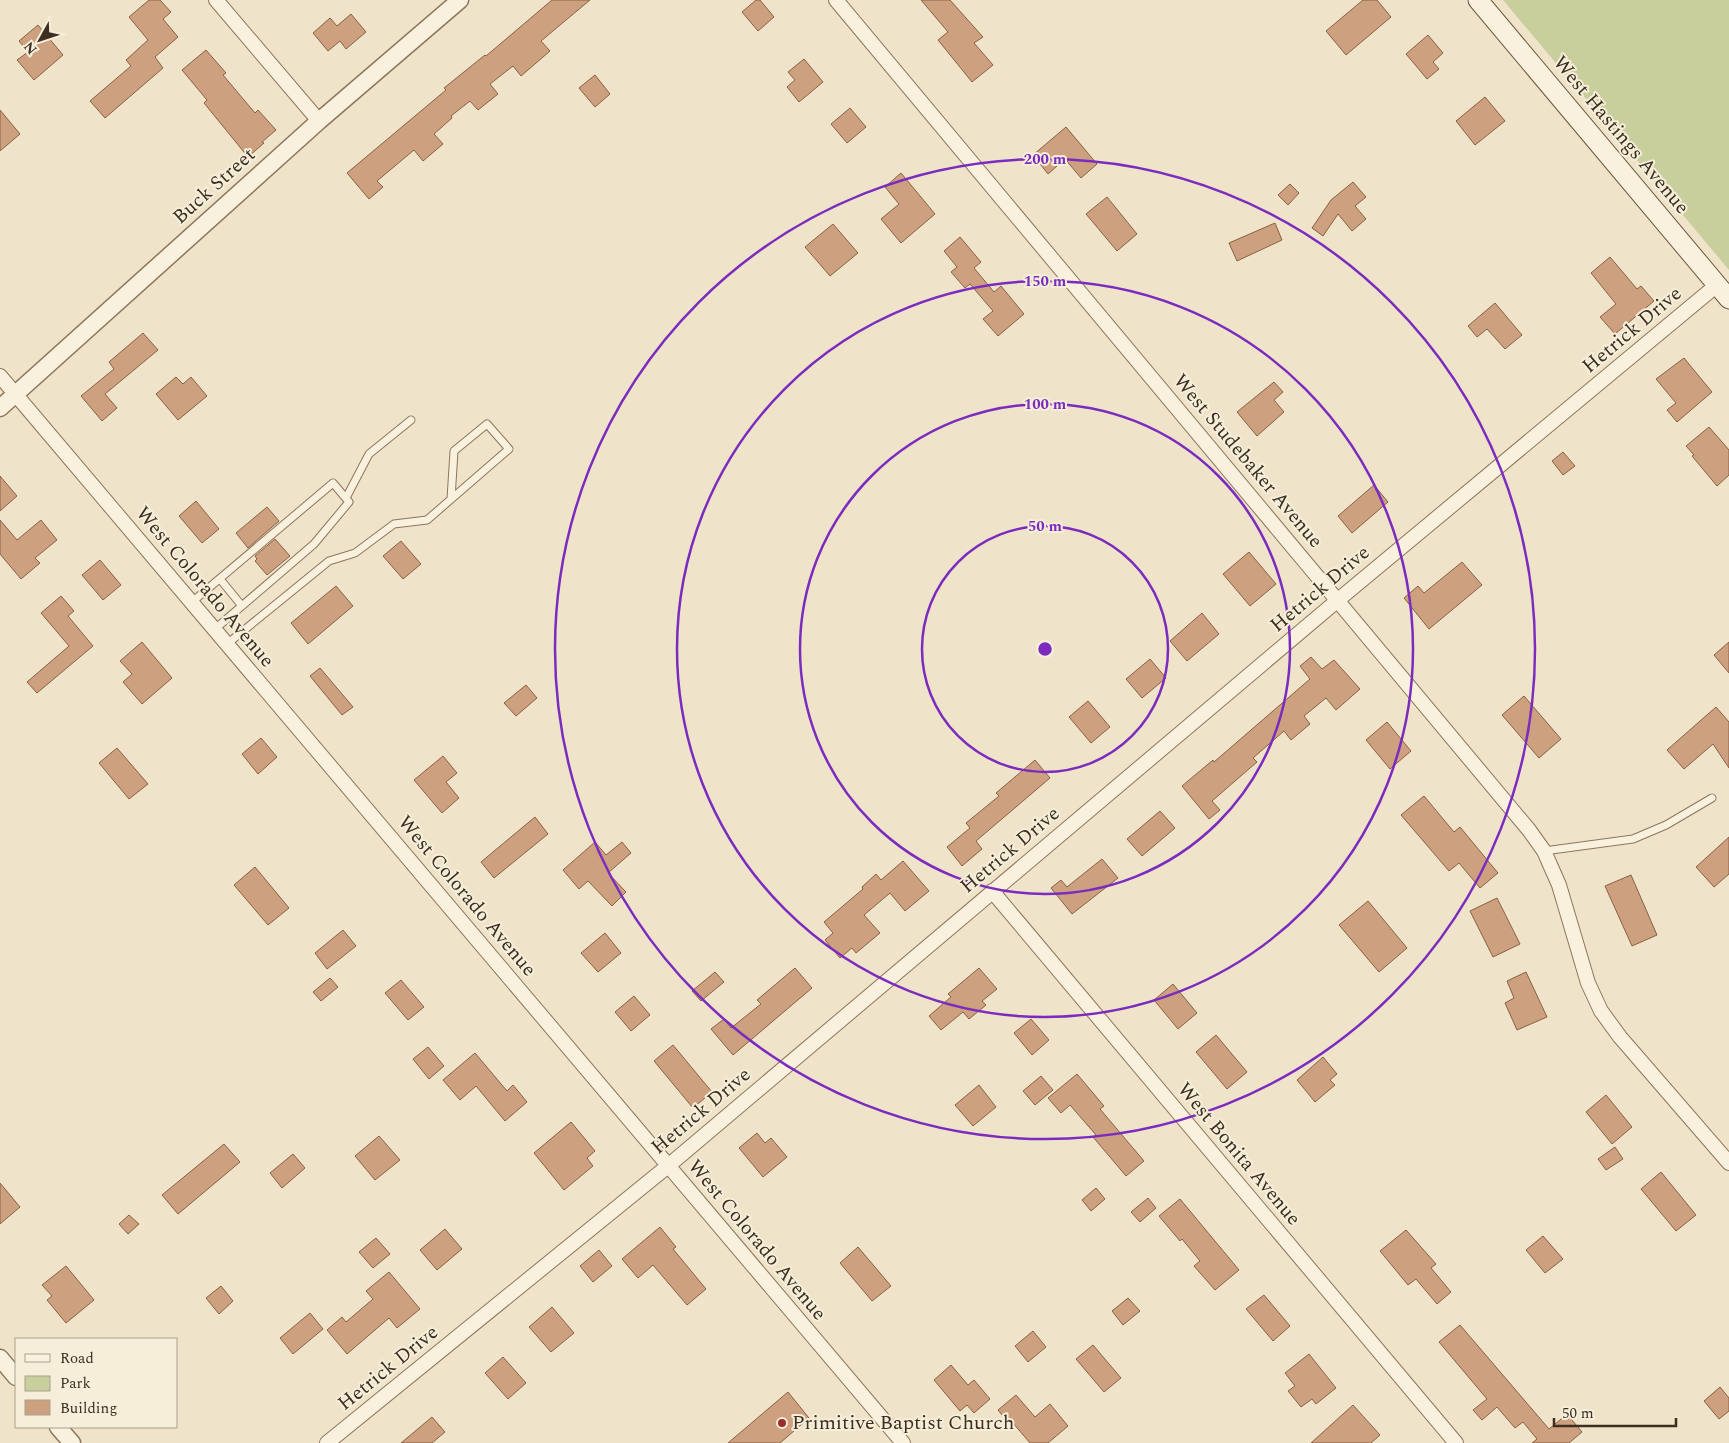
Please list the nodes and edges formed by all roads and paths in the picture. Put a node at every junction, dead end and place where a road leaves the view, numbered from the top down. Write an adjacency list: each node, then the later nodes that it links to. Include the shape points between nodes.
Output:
1 (216, 0): 5 (street)
2 (460, 0): 5 (street, Buck Street)
3 (836, 0): 14 (street, West Studebaker Avenue)
4 (1478, 0): 6 (main road, West Hastings Avenue)
5 (319, 121): 8 (street, Buck Street)
6 (1723, 292): 14 (street, Hetrick Drive)
7 (0, 376): 8 (street, West Colorado Avenue)
8 (16, 394): 9 (street, Buck Street); 15 (street, West Colorado Avenue)
9 (0, 408)
10 (411, 420): 11 (lane, via 369,454)
11 (346, 498): 13 (lane, via 333,483); 16 (lane, via 349,502 314,544)
12 (451, 499): 12 (lane, via 509,448 487,424 454,451); 18 (lane, via 427,520 394,524 355,553 329,561)
13 (220, 579): 15 (lane); 16 (lane)
14 (1338, 600): 20 (street, West Studebaker Avenue); 21 (street, Hetrick Drive)
15 (192, 602): 17 (street, West Colorado Avenue)
16 (242, 606): 17 (lane)
17 (215, 629): 18 (street, West Colorado Avenue)
18 (227, 644): 23 (street, West Colorado Avenue)
19 (1712, 798): 20 (lane, via 1666,825 1633,839)
20 (1544, 851): 22 (street, West Studebaker Avenue, via 1559,885 1588,983 1601,1012)
21 (992, 891): 23 (street, Hetrick Drive); 30 (street, West Bonita Avenue)
22 (1729, 1163)
23 (668, 1166): 28 (street, Hetrick Drive); 29 (street, West Colorado Avenue)
24 (0, 1358): 25 (street)
25 (15, 1376)
26 (59, 1428): 27 (street)
27 (72, 1443)
28 (327, 1443)
29 (903, 1443)
30 (1456, 1443)

